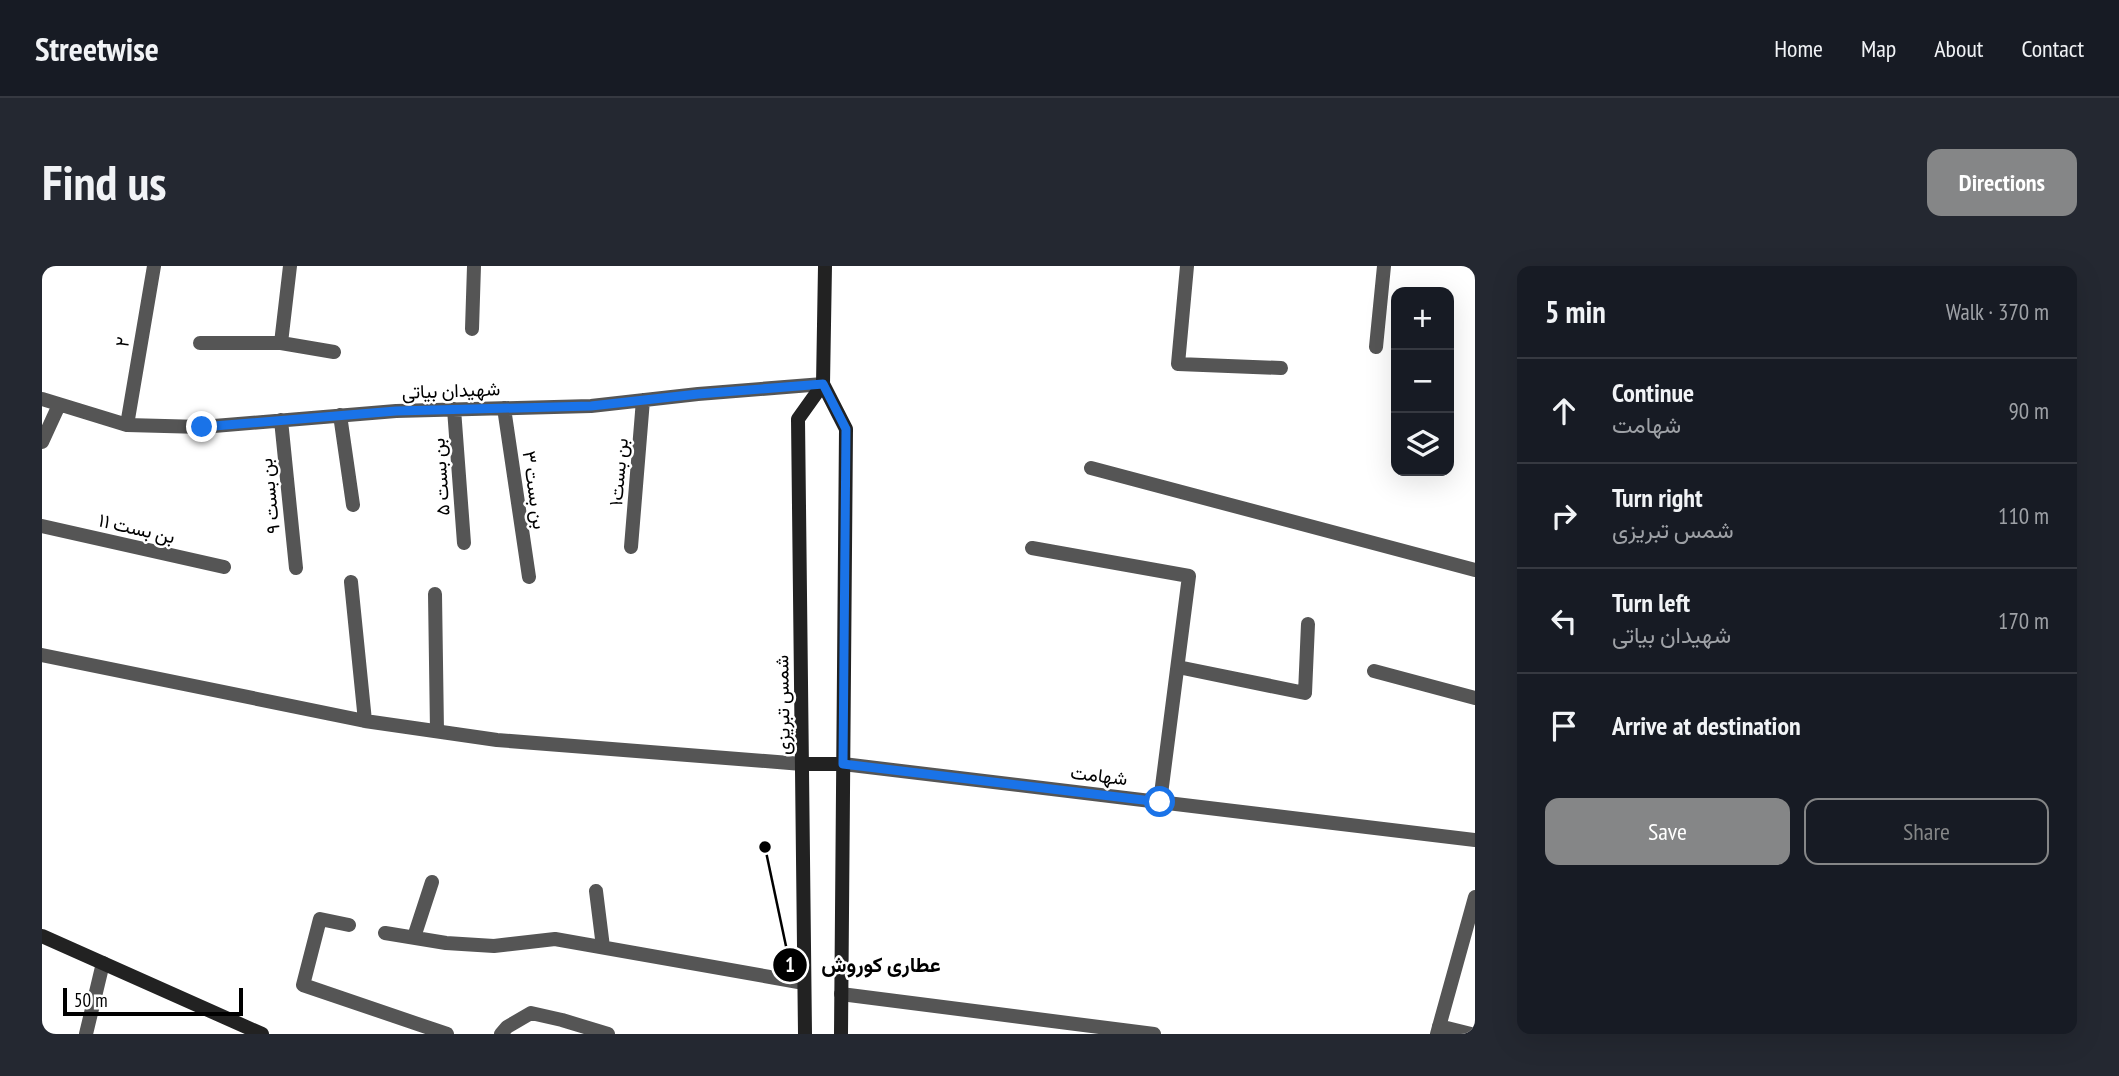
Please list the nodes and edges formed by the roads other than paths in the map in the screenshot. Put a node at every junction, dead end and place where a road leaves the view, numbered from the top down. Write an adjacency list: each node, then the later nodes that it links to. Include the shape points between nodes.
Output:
1 (154, 266): 21 (street, ۲)
2 (290, 266): 9 (street)
3 (474, 266): 7 (street)
4 (825, 266): 13 (main road)
5 (1186, 266): 12 (street, via 1178,364)
6 (1384, 266): 10 (street)
7 (472, 329)
8 (200, 343): 9 (street)
9 (281, 343): 11 (street)
10 (1376, 347)
11 (334, 352)
12 (1281, 368)
13 (823, 384): 15 (street, شهیدان بیاتی); 42 (main road, شمس تبریزی, via 799,419); 43 (main road, via 846,429)
14 (42, 399): 16 (street, شهیدان بیاتی)
15 (643, 400): 17 (street, شهیدان بیاتی); 27 (street, بن بست۱)
16 (59, 405): 21 (street, شهیدان بیاتی); 22 (street)
17 (504, 408): 18 (street, شهیدان بیاتی); 32 (street, بن بست ۳)
18 (454, 409): 19 (street, شهیدان بیاتی); 26 (street, بن بست ۵)
19 (340, 415): 20 (street, شهیدان بیاتی); 24 (street)
20 (281, 420): 21 (street, شهیدان بیاتی, via 202,427); 30 (street, بن بست ۹)
21 (127, 425)
22 (42, 442)
23 (1091, 468): 31 (street)
24 (353, 505)
25 (42, 526): 29 (street, بن بست ۱۱)
26 (464, 543)
27 (631, 547)
28 (1032, 548): 37 (street, via 1189,576)
29 (224, 567)
30 (296, 568)
31 (1475, 570)
32 (529, 577)
33 (351, 582): 40 (street)
34 (435, 594): 41 (street)
35 (1308, 624): 37 (street, via 1305,693)
36 (42, 655): 40 (street)
37 (1178, 667): 44 (street)
38 (1374, 671): 39 (street)
39 (1475, 698)
40 (365, 721): 41 (street)
41 (437, 732): 42 (street)
42 (802, 764): 43 (main road); 56 (main road, شمس تبریزی)
43 (843, 764): 44 (street, شهامت); 57 (main road)
44 (1160, 802): 45 (street, شهامت)
45 (1475, 840)
46 (432, 882): 53 (street)
47 (596, 891): 54 (street)
48 (1475, 897): 49 (street)
49 (1472, 920): 58 (street)
50 (349, 925): 61 (street, via 320,919 303,985)
51 (386, 933): 53 (street)
52 (42, 936): 55 (main road)
53 (414, 937): 54 (street, via 494,946 555,939)
54 (603, 947): 56 (street)
55 (103, 963): 59 (street); 60 (main road)
56 (804, 983): 64 (main road, شمس تبریزی)
57 (841, 994): 65 (main road); 66 (street)
58 (1438, 1030): 67 (street)
59 (86, 1034)
60 (261, 1034)
61 (447, 1034)
62 (501, 1034): 63 (street, via 531,1013)
63 (608, 1034)
64 (805, 1034)
65 (841, 1034)
66 (1154, 1034)
67 (1471, 1034)

